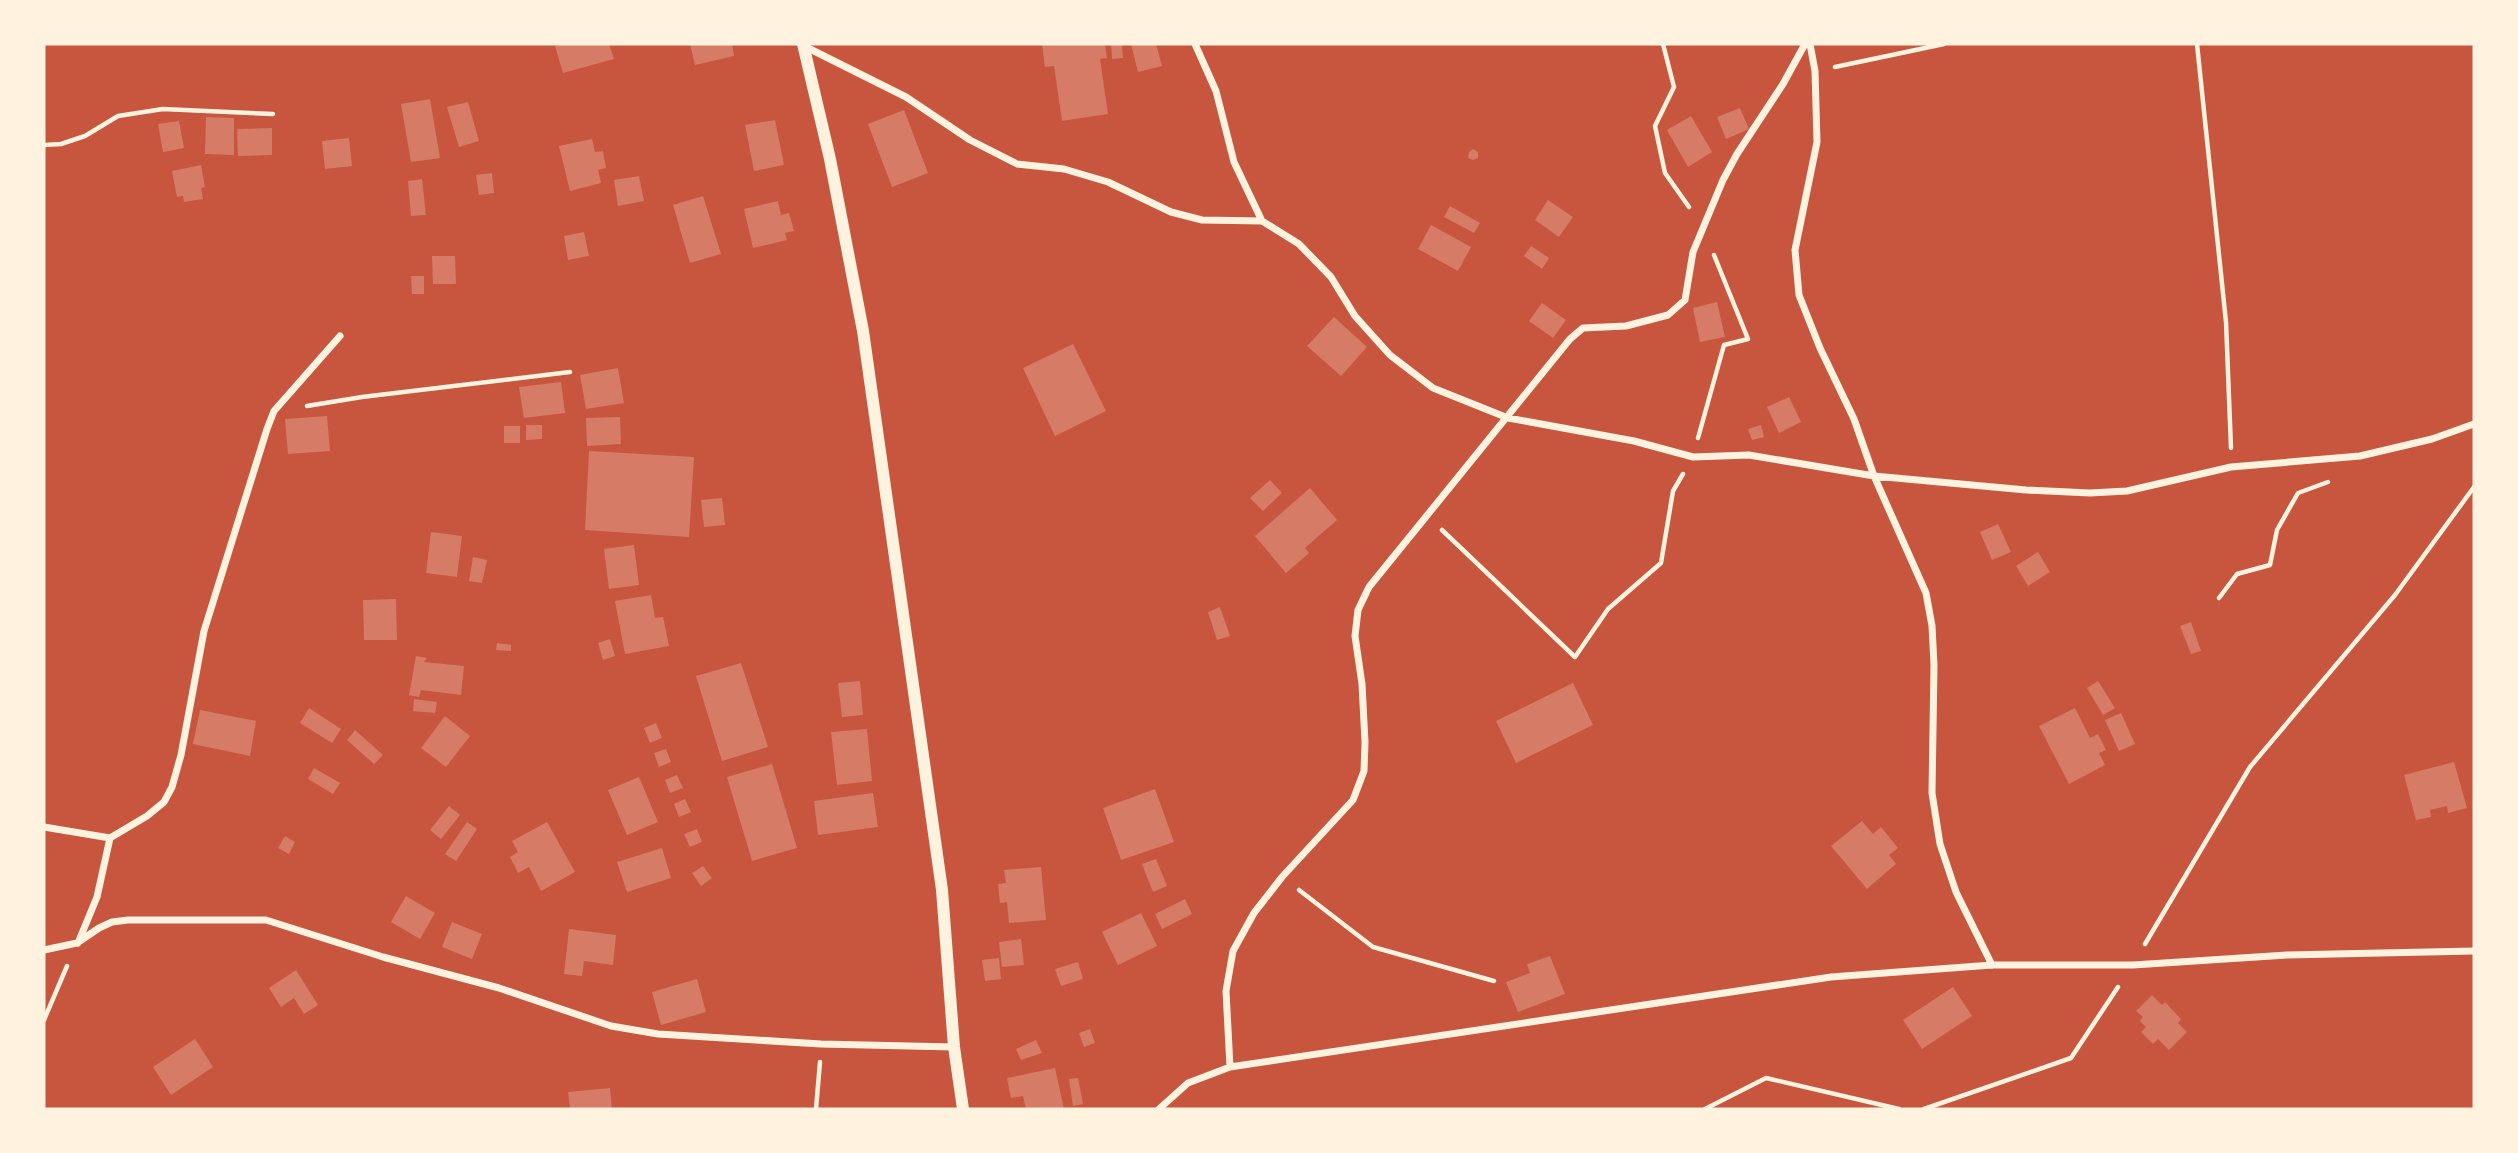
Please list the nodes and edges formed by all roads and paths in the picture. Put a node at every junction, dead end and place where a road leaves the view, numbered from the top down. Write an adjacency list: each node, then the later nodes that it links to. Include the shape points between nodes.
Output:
1 (1195, 44): 10 (street, via 1216,91 1234,162)
2 (1663, 44): 11 (path, via 1674,87 1654,126 1665,173)
3 (1807, 44): 7 (street); 11 (street, via 1737,154)
4 (1944, 44): 7 (path)
5 (2197, 44): 19 (path, via 2226,322)
6 (804, 45): 10 (street, via 906,97 970,140 1017,164 1064,169 1108,182 1171,212 1202,220); 35 (street, via 863,331 942,890)
7 (1815, 71): 20 (street, via 1817,142 1795,250 1799,295)
8 (273, 114): 9 (path, via 163,109 118,116 85,136)
9 (44, 145)
10 (1262, 221): 15 (street, via 1299,244 1331,277 1355,316 1390,355 1433,388)
11 (1704, 230): 15 (street, via 1693,252 1685,300 1668,315 1644,323 1583,328); 18 (path, via 1748,339 1724,345)
12 (340, 336): 14 (street)
13 (570, 372): 14 (path)
14 (274, 411): 25 (street, via 204,631 172,787 164,802 147,816)
15 (1508, 418): 18 (street); 22 (street)
16 (2474, 424): 17 (street)
17 (2360, 456): 19 (street); 23 (path, via 2339,478 2298,493 2277,530 2270,565 2237,574)
18 (1693, 457): 20 (street, via 1749,455); 22 (path, via 1673,491 1661,563 1608,608 1575,657)
19 (2231, 467): 20 (street, via 2127,491 2090,493)
20 (1874, 475): 30 (street, via 1926,593 1934,665 1932,793 1940,844 1956,892)
21 (2474, 487): 31 (path, via 2395,596 2250,767)
22 (1427, 517): 26 (street, via 1369,587 1358,610 1355,636 1365,742 1364,771 1353,800)
23 (2219, 598)
24 (44, 827): 25 (street)
25 (110, 838): 27 (street, via 97,897)
26 (1282, 877): 32 (path, via 1373,947); 36 (street, via 1233,951 1226,991)
27 (77, 943): 28 (street); 33 (path); 34 (street, via 112,922 128,920 266,920 611,1026 658,1034)
28 (44, 950)
29 (2474, 951): 31 (street, via 2287,955)
30 (1992, 965): 31 (street); 36 (street, via 1831,977)
31 (2133, 965): 42 (path, via 2071,1058)
32 (1494, 981)
33 (44, 1020)
34 (821, 1044): 35 (street); 37 (path)
35 (954, 1047): 38 (street)
36 (1230, 1067): 39 (street, via 1188,1083)
37 (816, 1109)
38 (963, 1109)
39 (1159, 1109)
40 (1705, 1109): 41 (path, via 1766,1078)
41 (1899, 1109)
42 (1924, 1109)

